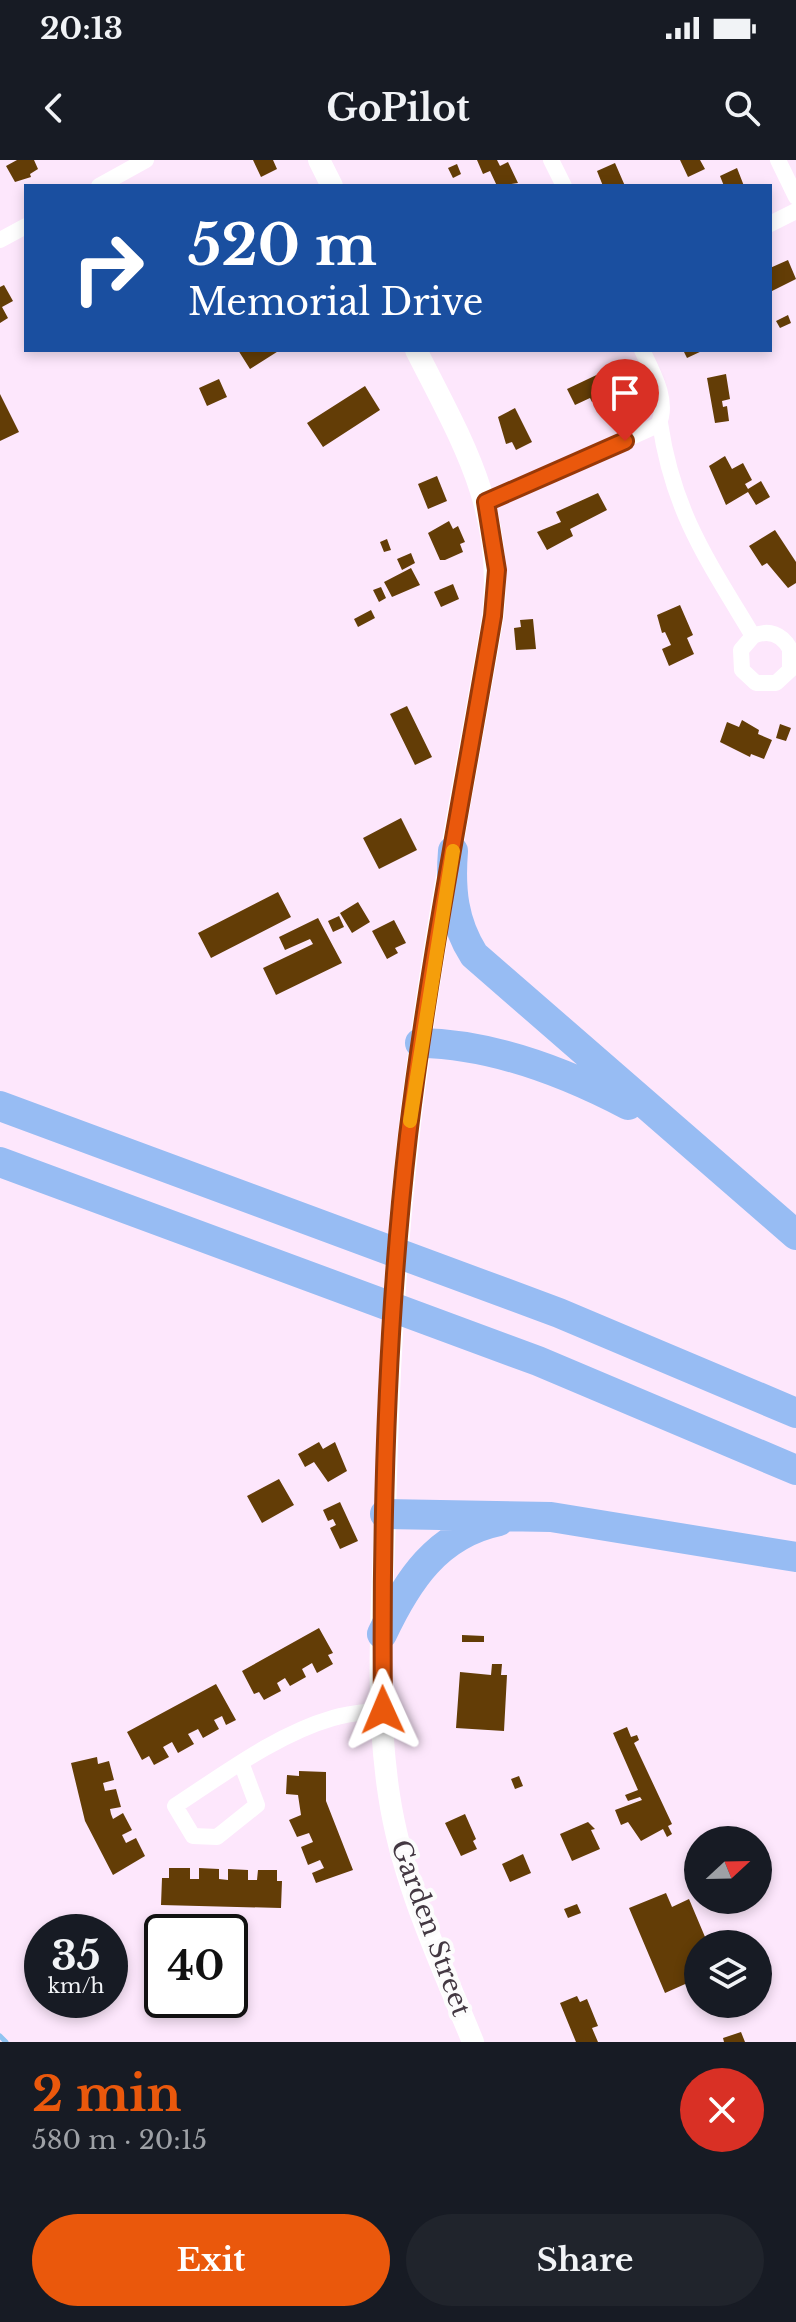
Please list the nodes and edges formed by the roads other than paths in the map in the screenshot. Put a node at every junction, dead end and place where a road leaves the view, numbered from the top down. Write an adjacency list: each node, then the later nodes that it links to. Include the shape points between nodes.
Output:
1 (146, 160): 5 (street)
2 (319, 160): 6 (street)
3 (551, 160): 7 (street)
4 (778, 160): 8 (street)
5 (103, 184)
6 (331, 184)
7 (563, 184)
8 (796, 197)
9 (796, 211): 10 (street)
10 (772, 223)
11 (24, 227): 12 (street)
12 (0, 240)
13 (417, 352): 16 (street, Garden Street, via 471,459)
14 (643, 352): 15 (street, via 660,396)
15 (660, 423): 16 (street); 17 (street, via 682,513)
16 (486, 502): 18 (street, Garden Street, via 496,550 496,592)
17 (753, 636)
18 (453, 851): 19 (street, Garden Street); 22 (highway, via 454,906 474,955)
19 (420, 1043): 22 (highway, via 491,1053 560,1074 640,1113); 26 (street, Garden Street, via 390,1373)
20 (0, 1106): 24 (highway, via 559,1313)
21 (0, 1162): 25 (highway, via 538,1361)
22 (712, 1163): 23 (highway)
23 (796, 1235)
24 (796, 1413)
25 (796, 1470)
26 (385, 1514): 27 (highway); 29 (street, Garden Street)
27 (551, 1517): 28 (highway); 29 (highway, via 493,1522 451,1541 411,1578)
28 (796, 1557)
29 (382, 1634): 30 (street, Garden Street)
30 (383, 1710): 31 (street, via 333,1718); 32 (street, Garden Street, via 388,1793 400,1848 419,1911)
31 (242, 1765): 31 (street, via 175,1806 193,1836 217,1837 257,1805)
32 (473, 2042)

